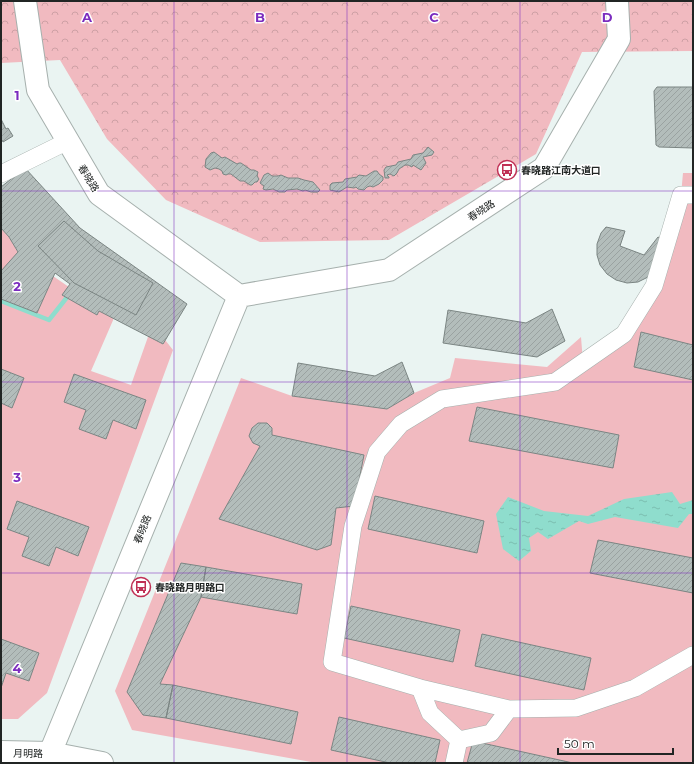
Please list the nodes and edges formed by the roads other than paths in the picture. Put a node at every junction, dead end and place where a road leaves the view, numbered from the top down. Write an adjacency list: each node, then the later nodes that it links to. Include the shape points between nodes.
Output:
1 (25, 1): 3 (street, 春晓路, via 38,90)
2 (617, 1): 6 (street, 春晓路, via 619,39 544,168 389,270)
3 (68, 141): 4 (street); 6 (street, 春晓路, via 98,194)
4 (1, 174)
5 (693, 195): 8 (street, via 681,195 654,286 624,334 555,382 442,399 401,424 377,452 353,526 332,662)
6 (239, 296): 12 (street, 春晓路)
7 (693, 655): 9 (street, via 635,688 576,708)
8 (420, 688): 9 (street); 10 (street, via 430,713)
9 (509, 709): 10 (street, via 491,733)
10 (459, 740): 14 (street)
11 (1, 752): 12 (street, 月明路)
12 (48, 758): 13 (street, 月明路)
13 (102, 763)
14 (454, 763)

